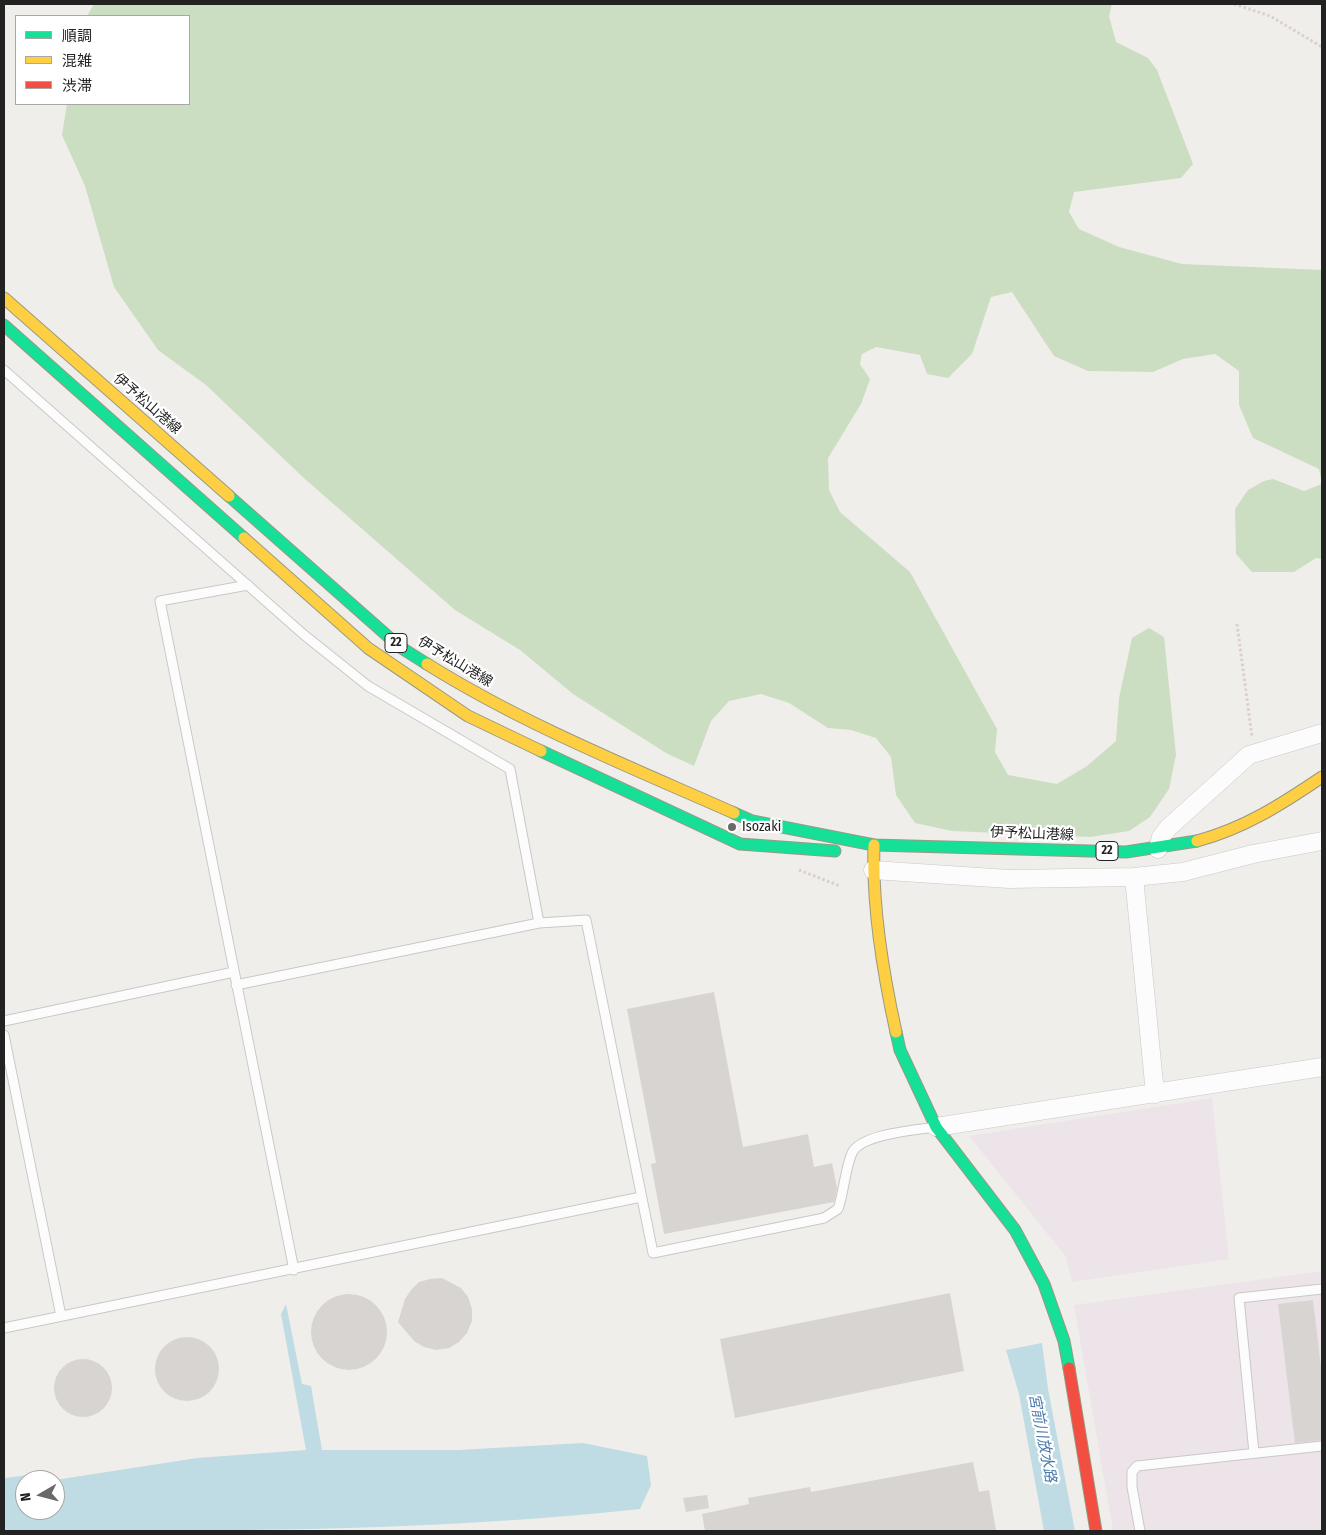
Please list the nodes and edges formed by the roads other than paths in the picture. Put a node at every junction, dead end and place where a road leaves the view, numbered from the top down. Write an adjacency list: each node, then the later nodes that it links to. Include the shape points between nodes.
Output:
1 (4, 298): 8 (main road, 伊予松山港線 / 22, via 400,647 473,693 752,821)
2 (4, 325): 8 (main road, 伊予松山港線 / 22, via 368,648 468,716 740,844 850,853)
3 (4, 370): 4 (lane)
4 (248, 585): 12 (lane, via 368,686 510,768); 13 (lane, via 160,601)
5 (1322, 733): 9 (street, via 1254,753 1168,828)
6 (1322, 777): 9 (main road, 伊予松山港線 / 22, via 1264,815 1236,829)
7 (1322, 841): 11 (street, via 1183,872)
8 (874, 844): 9 (main road, 伊予松山港線 / 22, via 1126,852); 10 (main road)
9 (1158, 849)
10 (873, 870): 11 (street, via 1009,879); 19 (main road, via 889,1000 900,1050)
11 (1134, 878): 18 (street)
12 (539, 923): 14 (lane); 20 (lane, via 586,920)
13 (234, 972): 14 (lane); 15 (lane)
14 (236, 986): 21 (lane)
15 (4, 1021)
16 (4, 1035): 23 (lane)
17 (1322, 1067): 18 (street)
18 (1155, 1094): 19 (street)
19 (936, 1126): 20 (lane, via 872,1138 860,1144 852,1152 838,1209 824,1218 653,1253); 27 (main road, via 1015,1230 1044,1284 1064,1341)
20 (641, 1197): 21 (lane)
21 (294, 1270): 23 (lane)
22 (1322, 1289): 26 (lane, via 1239,1298)
23 (60, 1316): 24 (lane)
24 (4, 1328)
25 (1322, 1446): 26 (lane)
26 (1254, 1453): 28 (lane, via 1137,1466 1132,1472 1132,1487)
27 (1096, 1531)
28 (1140, 1531)

